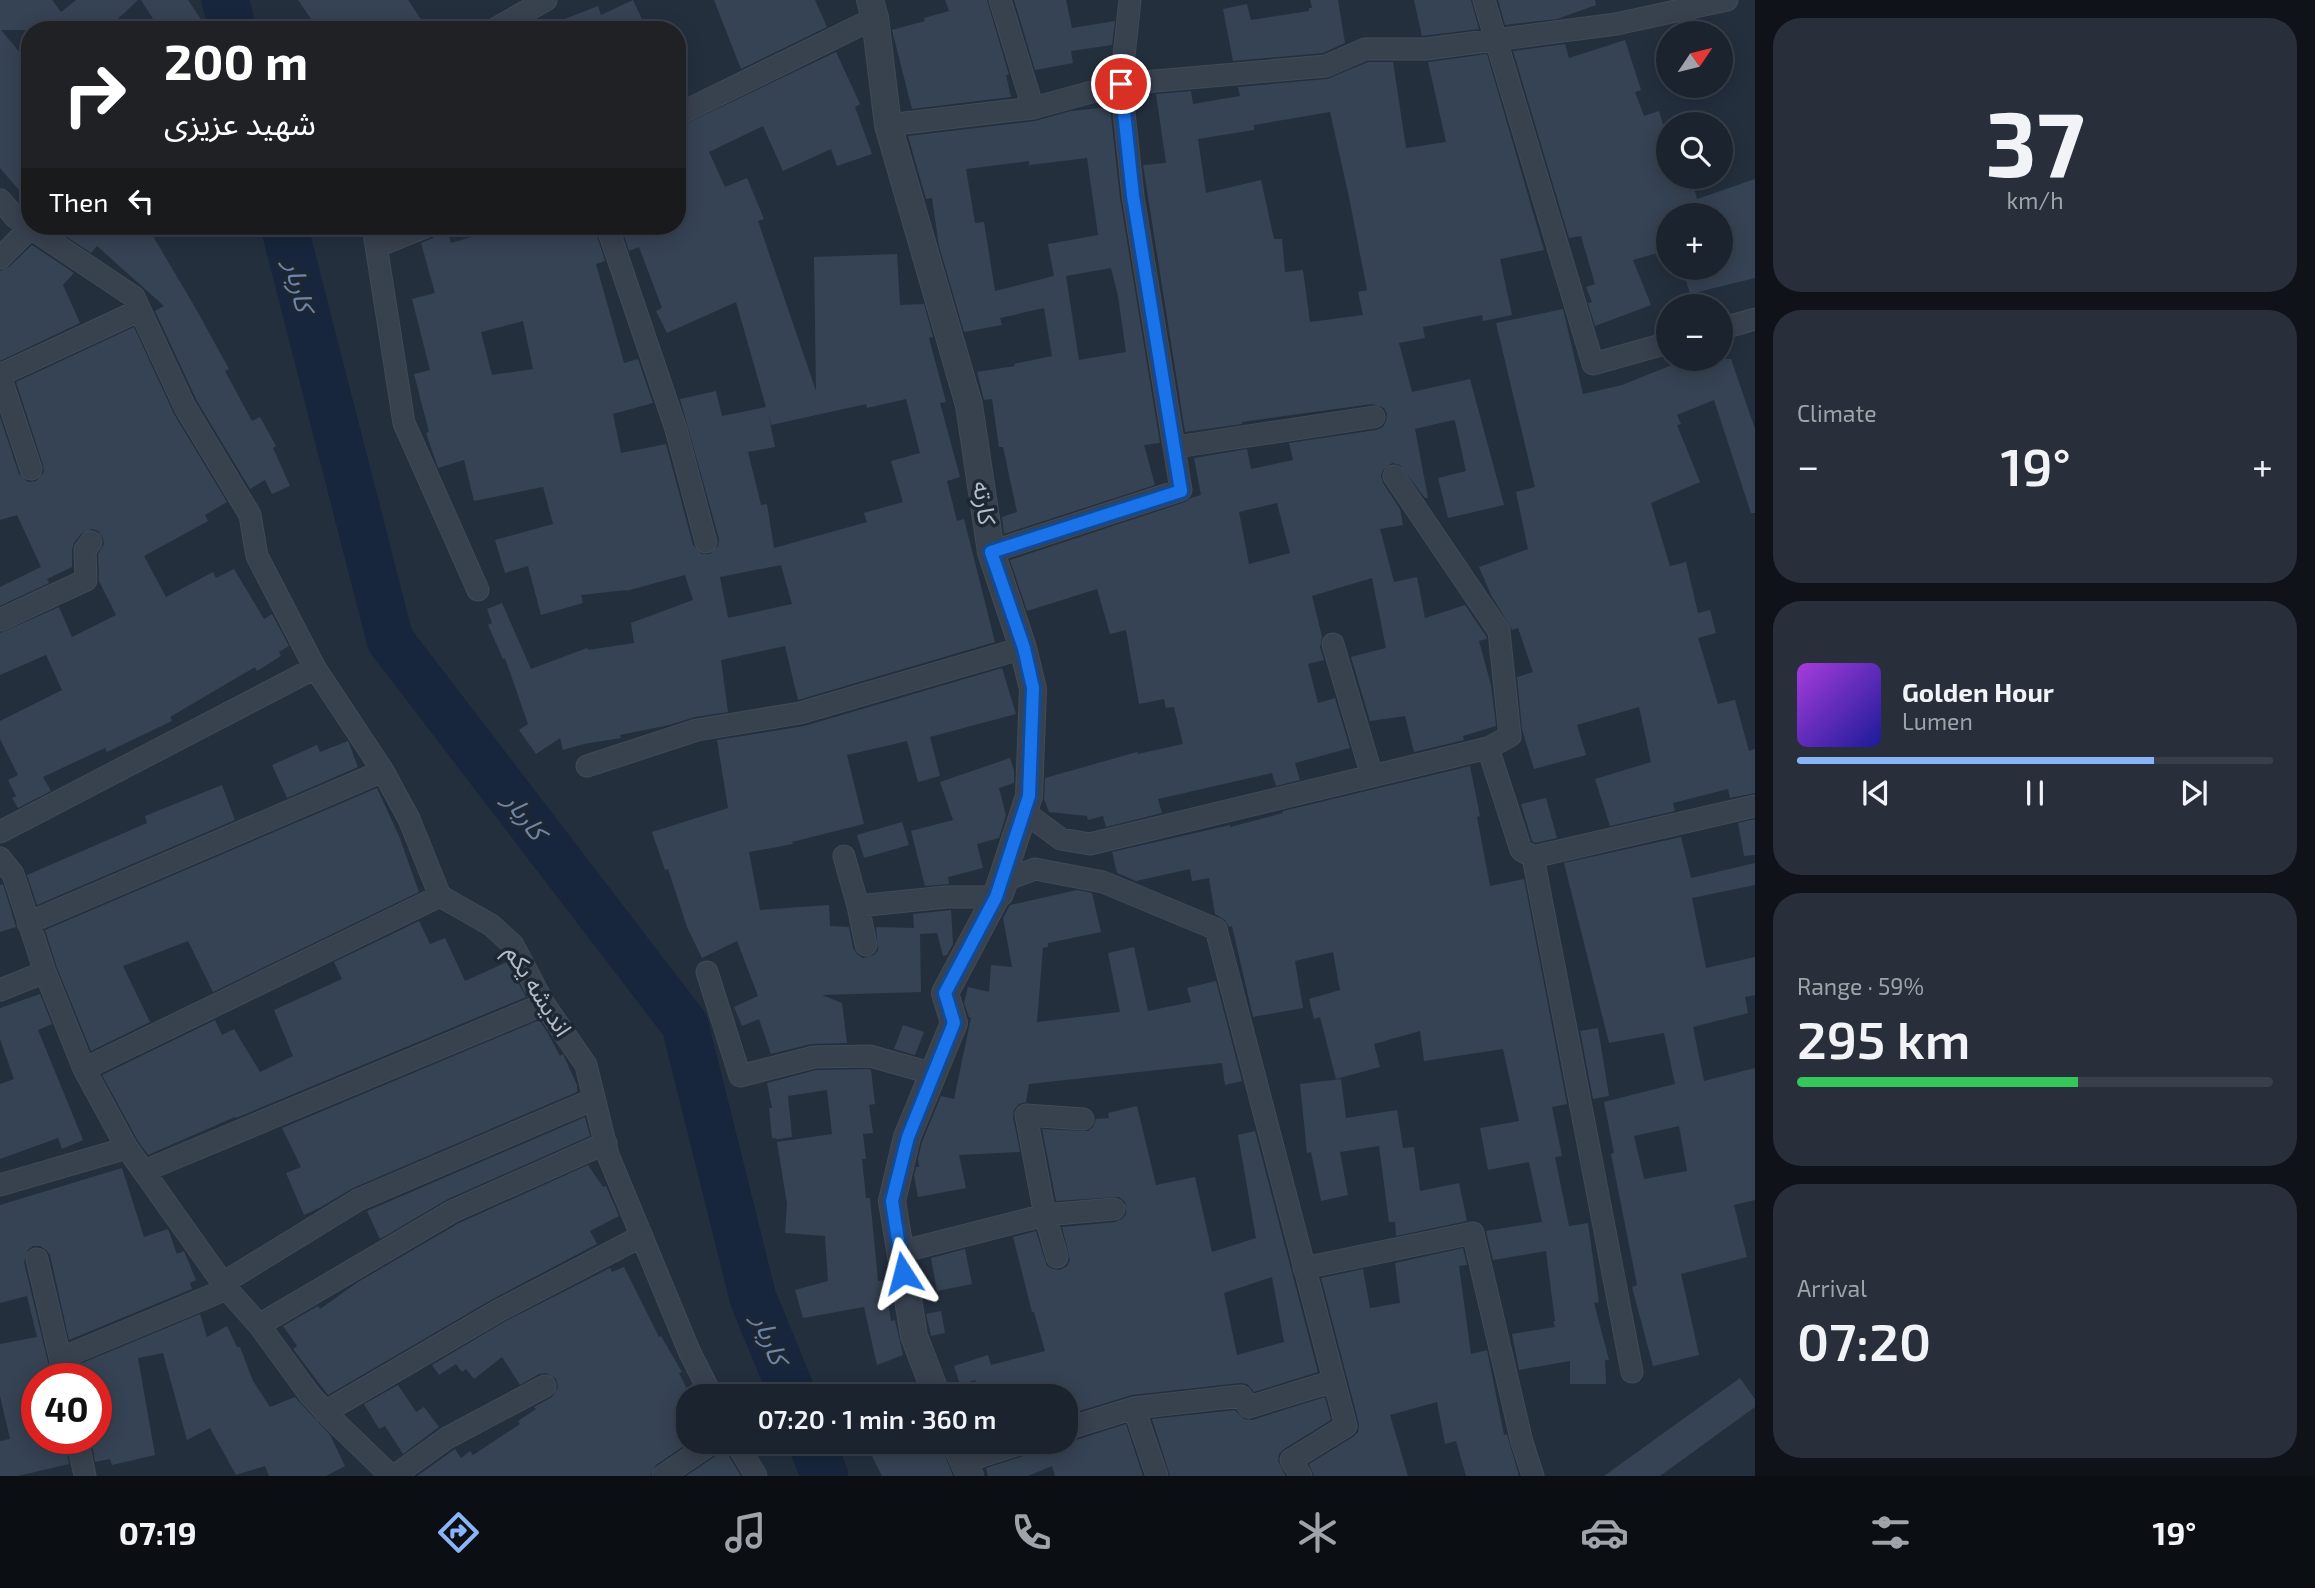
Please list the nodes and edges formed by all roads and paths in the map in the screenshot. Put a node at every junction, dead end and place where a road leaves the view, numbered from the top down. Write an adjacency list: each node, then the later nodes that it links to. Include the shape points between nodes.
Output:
1 (546, 0): 7 (street)
2 (1000, 0): 10 (street)
3 (1130, 0): 9 (street)
4 (1484, 0): 8 (street)
5 (1727, 0): 8 (street, via 1616,24)
6 (873, 9): 11 (street); 12 (street, کارته)
7 (509, 21)
8 (1496, 40): 9 (street, via 1426,49 1365,49 1326,66); 23 (street, via 1593,364)
9 (1121, 84): 10 (street); 26 (street, via 1133,196)
10 (1033, 108): 12 (street)
11 (686, 110)
12 (888, 125): 31 (street, کارته, via 969,405)
13 (0, 200): 14 (street)
14 (21, 221)
15 (24, 235): 19 (street)
16 (41, 235): 20 (street, via 134,297)
17 (610, 235): 30 (street, via 676,429)
18 (375, 236): 32 (street, via 404,423)
19 (0, 258)
20 (141, 310): 24 (street); 36 (street, via 185,407 250,515 257,556)
21 (1755, 319): 22 (street)
22 (1733, 325)
23 (1656, 346)
24 (0, 376): 27 (street)
25 (1374, 417): 26 (street)
26 (1176, 447): 31 (street, via 1181,491)
27 (31, 469)
28 (1394, 477): 37 (street, via 1499,631 1510,736)
29 (91, 541): 33 (street, via 85,550 86,580)
30 (706, 542)
31 (991, 552): 35 (street, کارته)
32 (478, 590)
33 (0, 620)
34 (1333, 644): 40 (street)
35 (1024, 648): 38 (street, via 800,713 697,730); 42 (street, کارته, via 1033,688 1029,796)
36 (315, 668): 39 (street); 43 (street)
37 (1488, 748): 40 (street); 45 (street, via 1521,850)
38 (587, 766)
39 (383, 771): 47 (street, via 409,819); 50 (street)
40 (1372, 776): 42 (street, via 1090,844 1061,839)
41 (1755, 806): 45 (street)
42 (1024, 812): 48 (street, کارته)
43 (0, 832)
44 (844, 856): 49 (street)
45 (1533, 857): 76 (street)
46 (0, 858): 50 (street, via 13,874)
47 (440, 896): 56 (street, اندیشه یکم, via 491,925 513,945); 57 (street)
48 (996, 897): 49 (street); 52 (street, کارته)
49 (858, 906): 51 (street)
50 (28, 923): 53 (street)
51 (866, 945)
52 (957, 967): 58 (street, کارته, via 945,993 954,1023); 71 (street, via 995,915 1008,878 1035,869 1103,882 1216,929)
53 (45, 972): 55 (street); 57 (street)
54 (707, 972): 58 (street, via 740,1076 828,1056 870,1056)
55 (0, 990)
56 (544, 1004): 59 (street, اندیشه یکم, via 586,1065); 63 (street)
57 (84, 1069): 62 (street)
58 (934, 1074): 68 (street, کارته, via 908,1137 892,1201)
59 (594, 1099): 61 (street, اندیشه یکم); 72 (street, via 358,1200)
60 (1083, 1119): 66 (street, via 1026,1115)
61 (606, 1143): 67 (street, اندیشه یکم); 73 (street, via 453,1210)
62 (127, 1148): 63 (street); 64 (street)
63 (144, 1171): 72 (street)
64 (0, 1185)
65 (1114, 1209): 66 (street)
66 (1045, 1215): 68 (street); 69 (street)
67 (642, 1236): 78 (street, اندیشه یکم); 82 (street, via 498,1311)
68 (900, 1252): 79 (street, کارته, via 914,1336)
69 (1057, 1257)
70 (37, 1259): 74 (street)
71 (1304, 1268): 77 (street); 95 (street, via 1473,1233)
72 (225, 1286): 73 (street); 74 (street)
73 (259, 1325): 82 (street)
74 (61, 1357): 75 (street)
75 (62, 1363)
76 (1632, 1371)
77 (1334, 1381): 81 (street, via 1250,1407 1241,1396); 94 (street, via 1346,1426 1291,1460)
78 (706, 1384)
79 (932, 1384)
80 (545, 1386): 90 (street, via 447,1438)
81 (1133, 1408): 83 (street); 93 (street)
82 (325, 1412): 90 (street)
83 (1078, 1425)
84 (81, 1454): 89 (street)
85 (695, 1454): 91 (street)
86 (743, 1454): 92 (street)
87 (984, 1454): 88 (street)
88 (963, 1460)
89 (85, 1476)
90 (393, 1476)
91 (663, 1476)
92 (756, 1476)
93 (1157, 1476)
94 (1301, 1476)
95 (1533, 1476)

